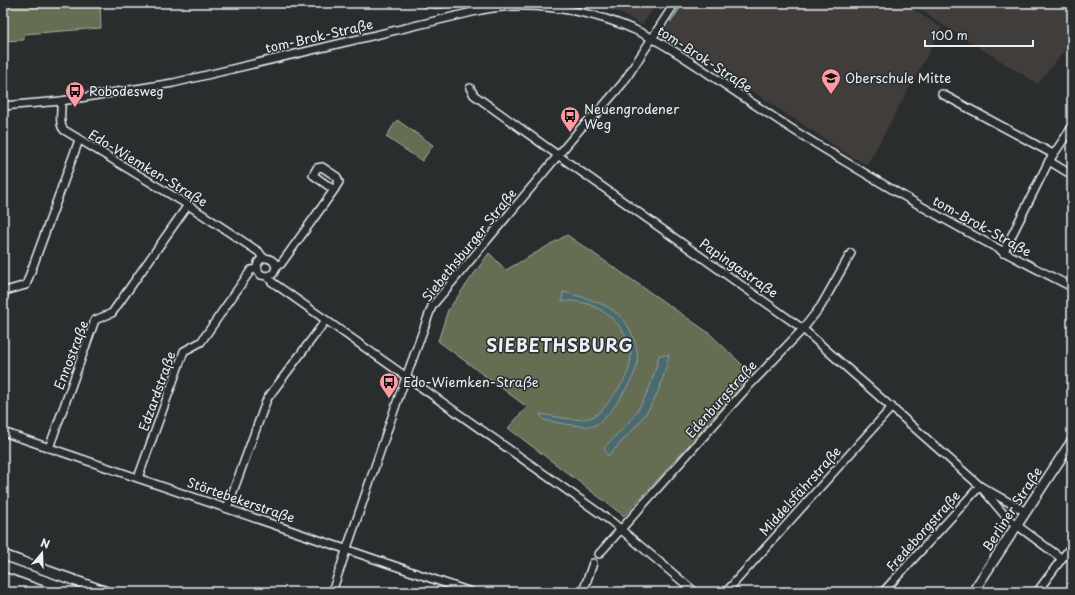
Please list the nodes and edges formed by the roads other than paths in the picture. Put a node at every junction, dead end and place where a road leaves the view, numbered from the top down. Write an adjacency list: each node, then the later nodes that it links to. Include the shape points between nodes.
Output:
1 (675, 3): 2 (street)
2 (652, 38): 5 (street, tom-Brok-Straße, via 618,23 580,13 539,7 501,7 173,83); 10 (street, Siebethsburger Straße, via 623,83); 15 (street, tom-Brok-Straße, via 804,137)
3 (470, 88): 10 (street, Papingastraße, via 474,95)
4 (942, 94): 9 (street)
5 (61, 101): 6 (street, tom-Brok-Straße); 8 (street, Edo-Wiemken-Straße, via 61,127)
6 (3, 106)
7 (1072, 127): 9 (street)
8 (79, 140): 14 (street, Edo-Wiemken-Straße); 22 (street, via 26,285 5,291)
9 (1053, 154): 11 (street)
10 (558, 155): 24 (street, Papingastraße); 25 (street, Siebethsburger Straße, via 432,306)
11 (1049, 161): 12 (street); 15 (street)
12 (1072, 175)
13 (334, 190): 18 (street, via 281,264)
14 (188, 205): 17 (street, Edo-Wiemken-Straße, via 259,252); 29 (street, Ennostraße, via 112,313 95,320)
15 (1004, 252): 21 (street, tom-Brok-Straße)
16 (851, 253): 24 (street, Edenburgstraße, via 821,306)
17 (263, 258): 18 (street, Edo-Wiemken-Straße, via 269,258); 19 (street)
18 (276, 265): 20 (street, via 273,274)
19 (257, 269): 20 (street); 30 (street, Edzardstraße, via 251,270 201,342 184,350)
20 (267, 276): 23 (street)
21 (1072, 287)
22 (3, 297)
23 (326, 320): 25 (street); 32 (street, via 266,399)
24 (803, 328): 26 (street, Papingastraße); 35 (street, Edenburgstraße)
25 (406, 376): 35 (street); 37 (street, Siebethsburger Straße)
26 (892, 407): 31 (street, Papingastraße); 49 (street, Middelsfährstraße)
27 (3, 432): 29 (street, Störtebekerstraße)
28 (1072, 441): 33 (main road, Berliner Straße)
29 (49, 448): 30 (street, Störtebekerstraße)
30 (138, 478): 32 (street, Störtebekerstraße)
31 (980, 486): 33 (street, Papingastraße); 34 (street, Papingastraße); 50 (street, Fredeborgstraße)
32 (227, 508): 37 (street, Störtebekerstraße)
33 (1026, 512): 34 (main road, Berliner Straße)
34 (1017, 526): 40 (street, Papingastraße); 51 (main road, Berliner Straße)
35 (621, 529): 38 (street, Edenburgstraße); 48 (street)
36 (1072, 545): 40 (street)
37 (346, 549): 45 (street, Siebethsburger Straße); 46 (street, Störtebekerstraße)
38 (598, 554)
39 (3, 555): 44 (main road)
40 (1061, 558): 52 (street)
41 (593, 563): 47 (street)
42 (3, 566): 43 (main road)
43 (73, 592)
44 (107, 592)
45 (332, 592)
46 (471, 592)
47 (582, 592)
48 (695, 592)
49 (726, 592)
50 (883, 592)
51 (973, 592)
52 (1037, 592)

